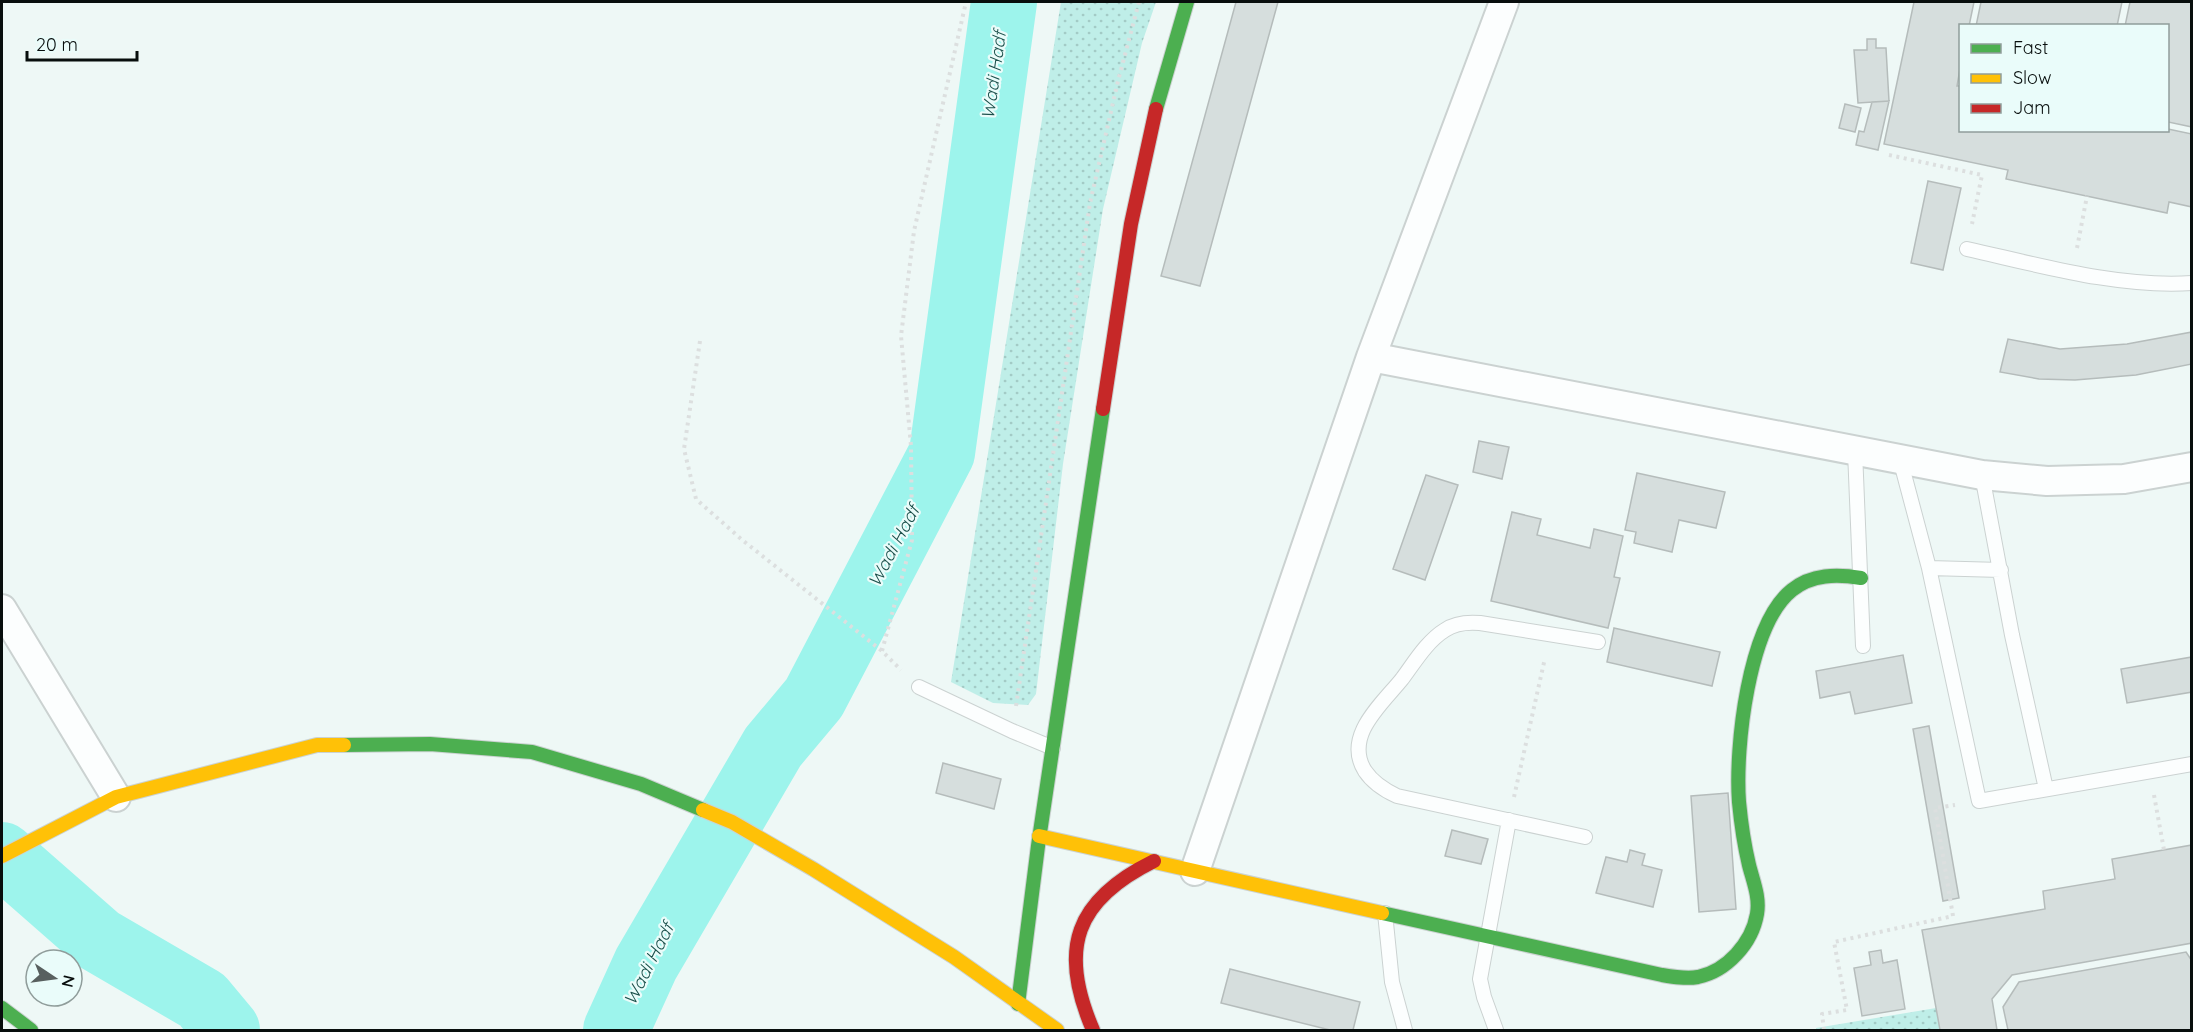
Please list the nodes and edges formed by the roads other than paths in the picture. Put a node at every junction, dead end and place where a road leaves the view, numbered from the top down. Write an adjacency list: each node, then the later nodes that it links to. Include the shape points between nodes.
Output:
1 (1187, 2): 17 (street, via 1150,131 1131,224)
2 (1504, 2): 5 (street)
3 (1967, 249): 4 (lane, via 2072,272 2162,285)
4 (2192, 283)
5 (1371, 357): 6 (street); 26 (street)
6 (1855, 451): 7 (street); 12 (lane)
7 (1900, 459): 9 (street); 10 (lane)
8 (2192, 467): 9 (street, via 2113,479 2047,481)
9 (1982, 475): 11 (lane)
10 (1929, 568): 11 (lane); 19 (lane, via 1979,801)
11 (2001, 570): 19 (lane)
12 (1861, 578): 15 (lane); 28 (street, via 1828,575 1797,586 1773,611 1759,646 1743,713 1738,761 1739,800 1757,913 1752,930 1731,960 1698,977 1680,978)
13 (2, 609): 20 (street)
14 (1598, 642): 21 (lane, via 1469,622 1446,629 1428,645 1365,725 1358,754 1366,772 1380,787 1407,798)
15 (1863, 646)
16 (919, 687): 17 (lane)
17 (1053, 748): 22 (street)
18 (2192, 764): 19 (lane)
19 (2046, 789)
20 (116, 796): 24 (street); 29 (street, via 317,745 430,744 532,752 641,784 732,822 954,957)
21 (1509, 820): 23 (lane); 28 (lane)
22 (1039, 836): 25 (street); 29 (street)
23 (1585, 837)
24 (2, 856)
25 (1154, 861): 26 (street); 33 (street, via 1115,883 1088,915 1079,935 1075,977)
26 (1195, 871): 27 (street)
27 (1385, 913): 28 (street); 34 (lane, via 1392,982)
28 (1489, 936): 35 (lane, via 1480,979)
29 (1018, 1004): 32 (street)
30 (2, 1008): 31 (street)
31 (31, 1030)
32 (1057, 1030)
33 (1093, 1030)
34 (1405, 1030)
35 (1496, 1030)

